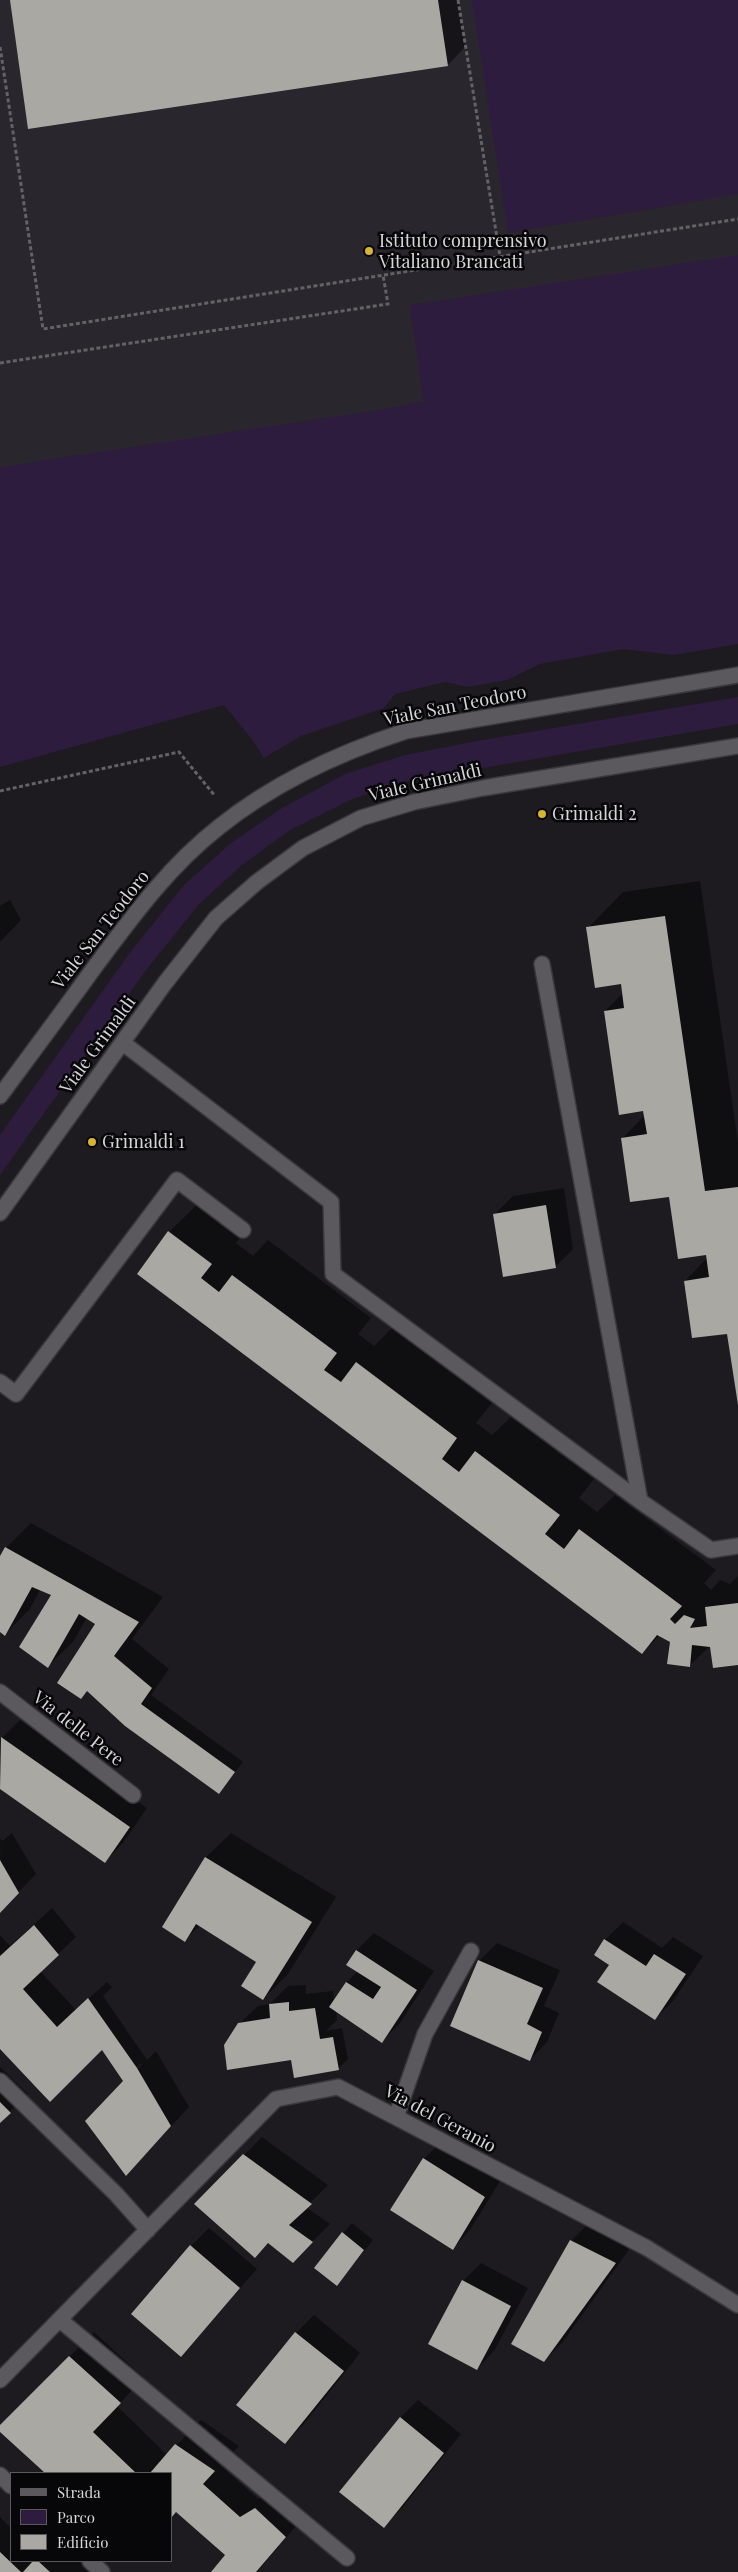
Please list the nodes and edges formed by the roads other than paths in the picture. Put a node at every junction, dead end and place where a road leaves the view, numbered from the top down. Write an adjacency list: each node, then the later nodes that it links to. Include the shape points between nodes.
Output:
1 (738, 675): 5 (street, Viale San Teodoro, via 406,731 314,765 219,826 181,861 146,899)
2 (738, 746): 4 (street, Viale Grimaldi, via 483,788 414,802 361,818 303,848 216,918 165,982)
3 (542, 964): 9 (street)
4 (123, 1043): 6 (street, Viale Grimaldi); 9 (street, via 331,1202 333,1274)
5 (0, 1096)
6 (0, 1213)
7 (243, 1230): 8 (street, via 177,1180 16,1394)
8 (0, 1382)
9 (640, 1501): 10 (street, via 711,1550)
10 (738, 1546)
11 (0, 1692): 12 (street, Via delle Pere)
12 (133, 1795)
13 (471, 1951): 15 (street, via 425,2034)
14 (0, 2080): 16 (street, via 116,2194)
15 (396, 2117): 16 (street, Via del Geranio, via 338,2087 276,2099); 17 (street, Via del Geranio, via 647,2248)
16 (148, 2230): 18 (street, Via del Geranio)
17 (738, 2305)
18 (60, 2320): 19 (street, Via del Geranio); 22 (street)
19 (0, 2380)
20 (0, 2475): 21 (street)
21 (10, 2485)
22 (347, 2558)
23 (91, 2562): 24 (street)
24 (102, 2572)

